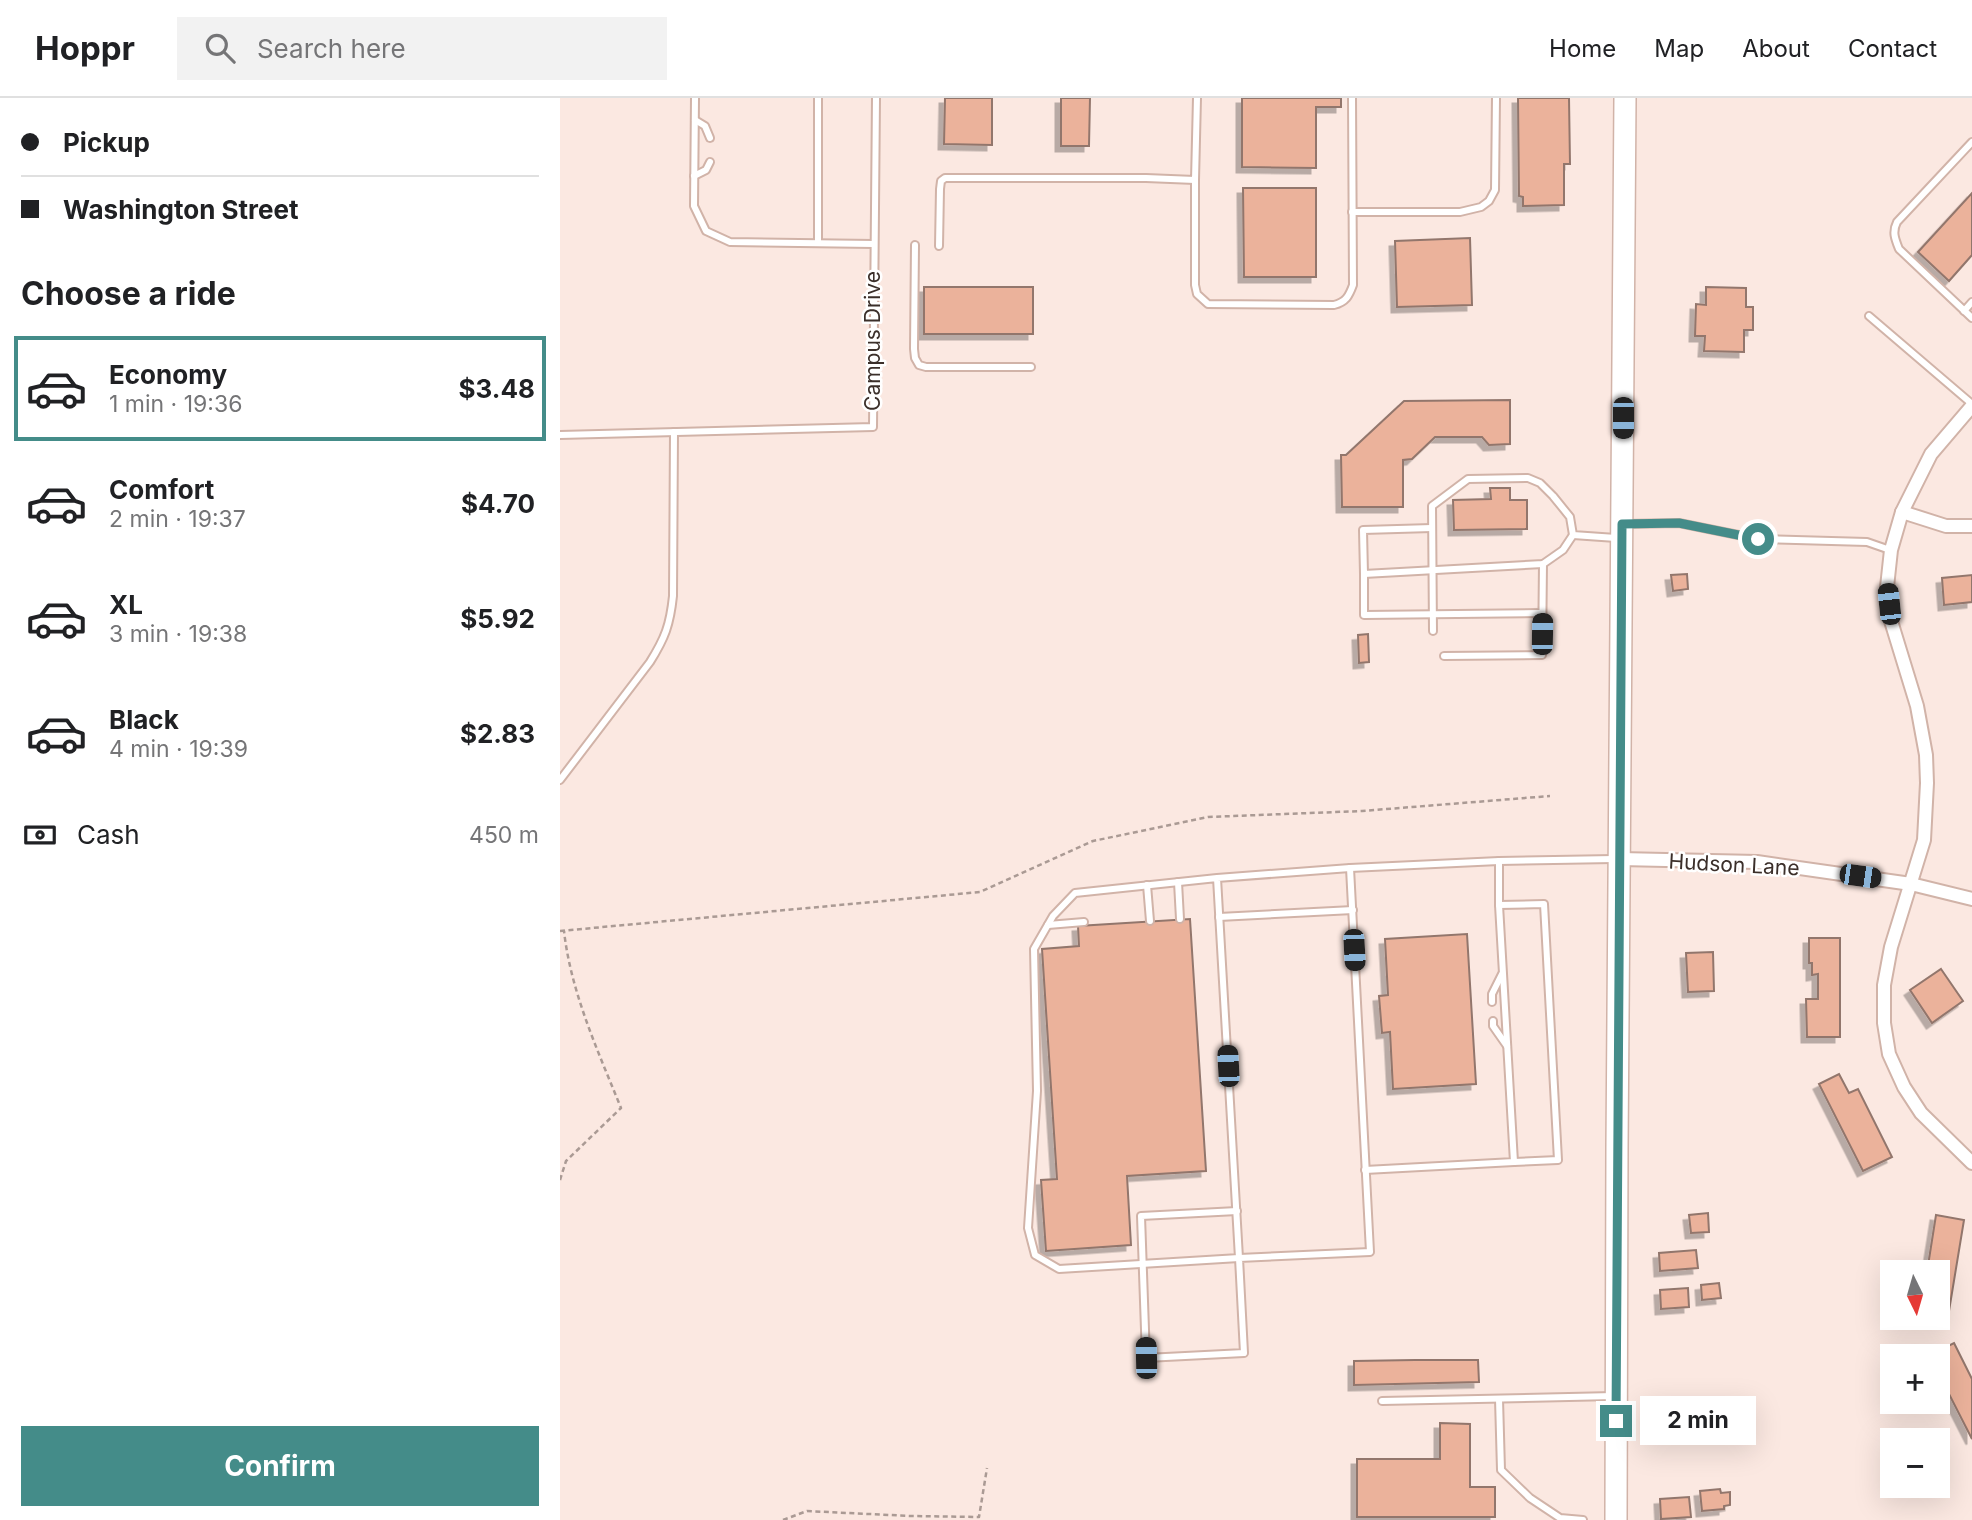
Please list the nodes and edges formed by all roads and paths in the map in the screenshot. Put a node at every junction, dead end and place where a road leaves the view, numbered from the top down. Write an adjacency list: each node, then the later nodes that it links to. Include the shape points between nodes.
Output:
1 (695, 98): 8 (lane)
2 (818, 98): 15 (lane)
3 (876, 98): 16 (lane, Campus Drive)
4 (1196, 98): 13 (lane)
5 (1352, 98): 14 (lane)
6 (1496, 98): 14 (lane, via 1495,190 1489,201 1460,212)
7 (1625, 98): 31 (main road)
8 (695, 120): 9 (lane, via 705,126); 12 (lane)
9 (710, 138)
10 (1972, 142): 20 (lane, via 1894,228 1899,249)
11 (710, 162): 12 (lane)
12 (694, 176): 15 (lane, via 694,206 706,231 730,242)
13 (1195, 180): 14 (lane, via 1195,285 1197,295 1208,304 1343,302 1353,285); 18 (lane, via 945,178 940,189)
14 (1352, 212)
15 (818, 243): 16 (lane)
16 (874, 244): 25 (lane, Campus Drive, via 873,426)
17 (915, 245): 23 (lane, via 914,349 919,365)
18 (939, 246)
19 (1972, 302): 20 (lane)
20 (1964, 311): 22 (lane)
21 (1868, 316): 24 (lane)
22 (1972, 318)
23 (1031, 367)
24 (1972, 405): 27 (street, via 1931,454)
25 (674, 432): 26 (lane, Campus Drive); 40 (lane, via 670,620 650,662)
26 (560, 435)
27 (1902, 512): 28 (street, via 1946,526); 32 (street)
28 (1972, 526)
29 (1432, 528): 30 (lane, via 1432,506 1468,480 1528,478 1541,483 1570,517); 34 (lane); 35 (lane, via 1363,530)
30 (1573, 535): 31 (lane); 33 (lane, via 1563,550)
31 (1622, 537): 32 (lane, via 1679,523 1758,539 1867,542); 42 (main road)
32 (1891, 550): 47 (street, via 1887,587 1891,621 1917,706 1926,755 1924,840)
33 (1543, 564): 34 (lane); 36 (lane)
34 (1433, 570): 35 (lane); 37 (lane)
35 (1364, 573): 37 (lane, via 1364,615)
36 (1542, 613): 37 (lane); 39 (lane, via 1542,655)
37 (1433, 614): 38 (lane)
38 (1433, 631)
39 (1444, 656)
40 (560, 779)
41 (1550, 796): 57 (path, via 1208,817 1093,841 980,892)
42 (1620, 859): 43 (lane); 47 (street, Hudson Lane, via 1757,862); 69 (main road)
43 (1499, 861): 44 (lane); 50 (lane)
44 (1350, 868): 45 (lane); 51 (lane)
45 (1217, 878): 46 (lane); 52 (lane)
46 (1178, 882): 48 (lane); 53 (lane)
47 (1911, 884): 49 (street, Hudson Lane); 63 (street, via 1884,985 1889,1054 1922,1113)
48 (1147, 885): 54 (lane); 56 (lane, via 1075,893)
49 (1972, 899)
50 (1499, 905): 58 (lane); 62 (lane, via 1544,904 1558,1160)
51 (1353, 910): 52 (lane); 64 (lane)
52 (1219, 917): 66 (lane)
53 (1180, 919)
54 (1150, 921)
55 (1084, 922): 56 (lane)
56 (1048, 925): 68 (lane, via 1034,949 1037,1091 1028,1228 1035,1255 1059,1269)
57 (562, 931): 65 (path, via 583,1012 621,1108 566,1161)
58 (1503, 973): 59 (lane); 61 (lane)
59 (1492, 1002)
60 (1493, 1021): 61 (lane)
61 (1507, 1046): 62 (lane)
62 (1514, 1161): 64 (lane)
63 (1972, 1163)
64 (1365, 1170): 67 (lane, via 1370,1252)
65 (560, 1180)
66 (1237, 1210): 67 (lane); 68 (lane, via 1141,1216)
67 (1239, 1258): 68 (lane); 68 (lane, via 1244,1353 1146,1358)
68 (1142, 1265)
69 (1616, 1396): 70 (lane); 75 (main road)
70 (1499, 1399): 71 (lane); 74 (lane, via 1501,1470 1560,1518)
71 (1382, 1401)
72 (987, 1468): 73 (path, via 979,1517 807,1511)
73 (783, 1520)
74 (1583, 1520)
75 (1616, 1520)

